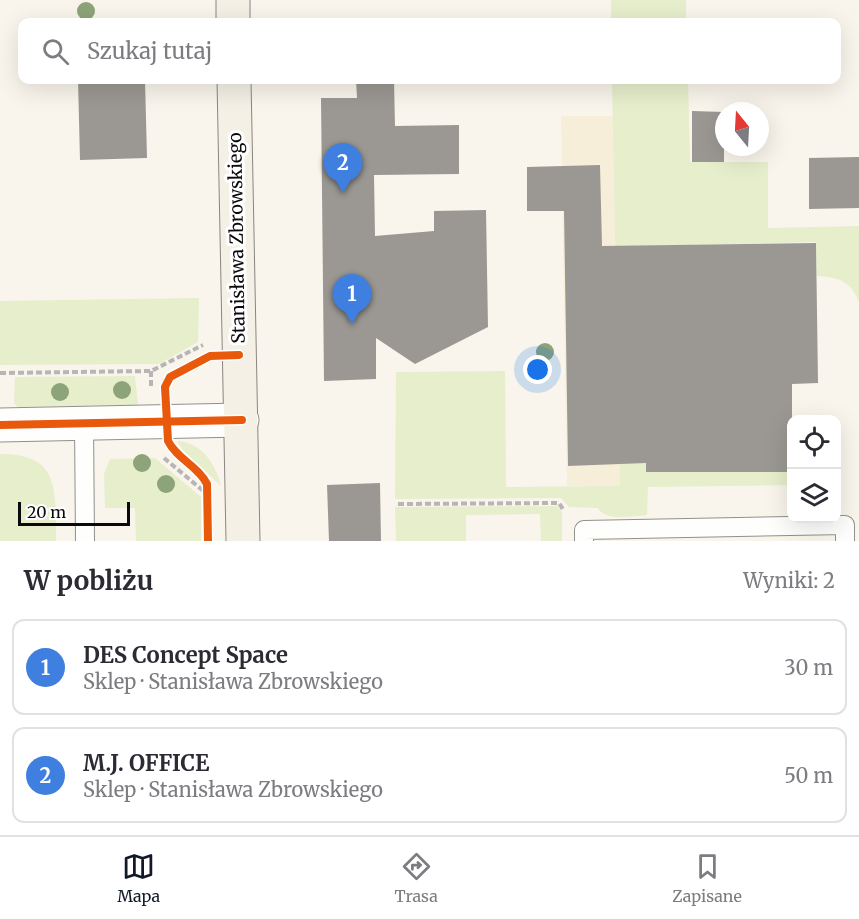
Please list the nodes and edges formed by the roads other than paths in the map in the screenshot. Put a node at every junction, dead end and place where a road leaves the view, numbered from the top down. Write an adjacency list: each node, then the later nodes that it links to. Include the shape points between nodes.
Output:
1 (232, 0): 2 (main road)
2 (233, 18)
3 (234, 84): 4 (main road, Stanisława Zbrowskiego)
4 (242, 420): 5 (street); 8 (main road, Stanisława Zbrowskiego)
5 (84, 423): 6 (street); 7 (lane)
6 (0, 425)
7 (85, 541)
8 (243, 541)
9 (584, 541): 10 (lane, via 584,530 845,525)
10 (845, 541)

